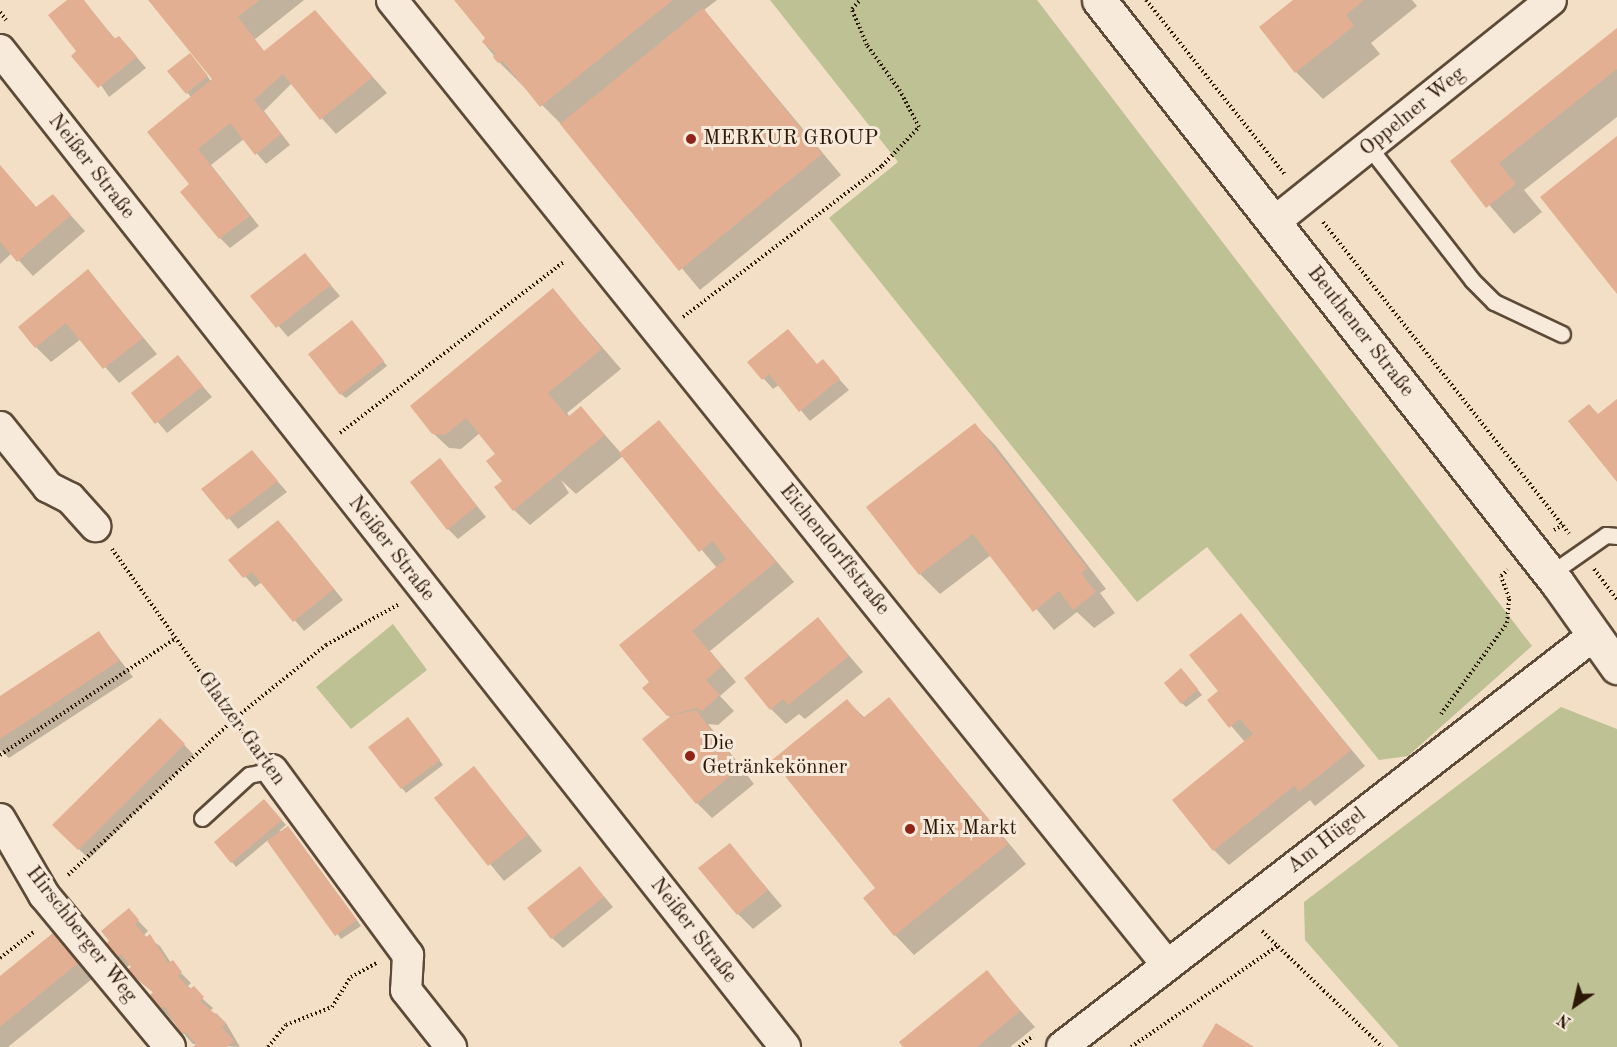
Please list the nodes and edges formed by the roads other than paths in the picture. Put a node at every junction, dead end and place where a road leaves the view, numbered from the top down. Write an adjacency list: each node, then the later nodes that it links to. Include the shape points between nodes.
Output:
1 (392, 0): 17 (street, Eichendorffstraße)
2 (1099, 0): 6 (main road, Beuthener Straße)
3 (1551, 0): 5 (street, Oppelner Weg)
4 (0, 50): 21 (street, Neißer Straße)
5 (1370, 147): 6 (street, Oppelner Weg); 7 (lane, via 1487,295)
6 (1273, 223): 11 (main road, Beuthener Straße)
7 (1562, 334)
8 (0, 427): 9 (street, via 48,487 70,498)
9 (95, 526)
10 (1617, 536): 11 (lane, via 1606,535)
11 (1550, 574): 12 (main road, Beuthener Straße)
12 (1593, 636): 13 (main road, Beuthener Straße); 17 (street, Am Hügel)
13 (1617, 667)
14 (272, 770): 15 (lane, via 249,775); 20 (street, Glatzer Garten, via 408,955 406,990)
15 (201, 818)
16 (0, 819): 19 (street, Hirschberger Weg, via 51,903)
17 (1167, 965): 18 (street, Am Hügel)
18 (1050, 1040)
19 (170, 1047)
20 (451, 1047)
21 (785, 1047)

